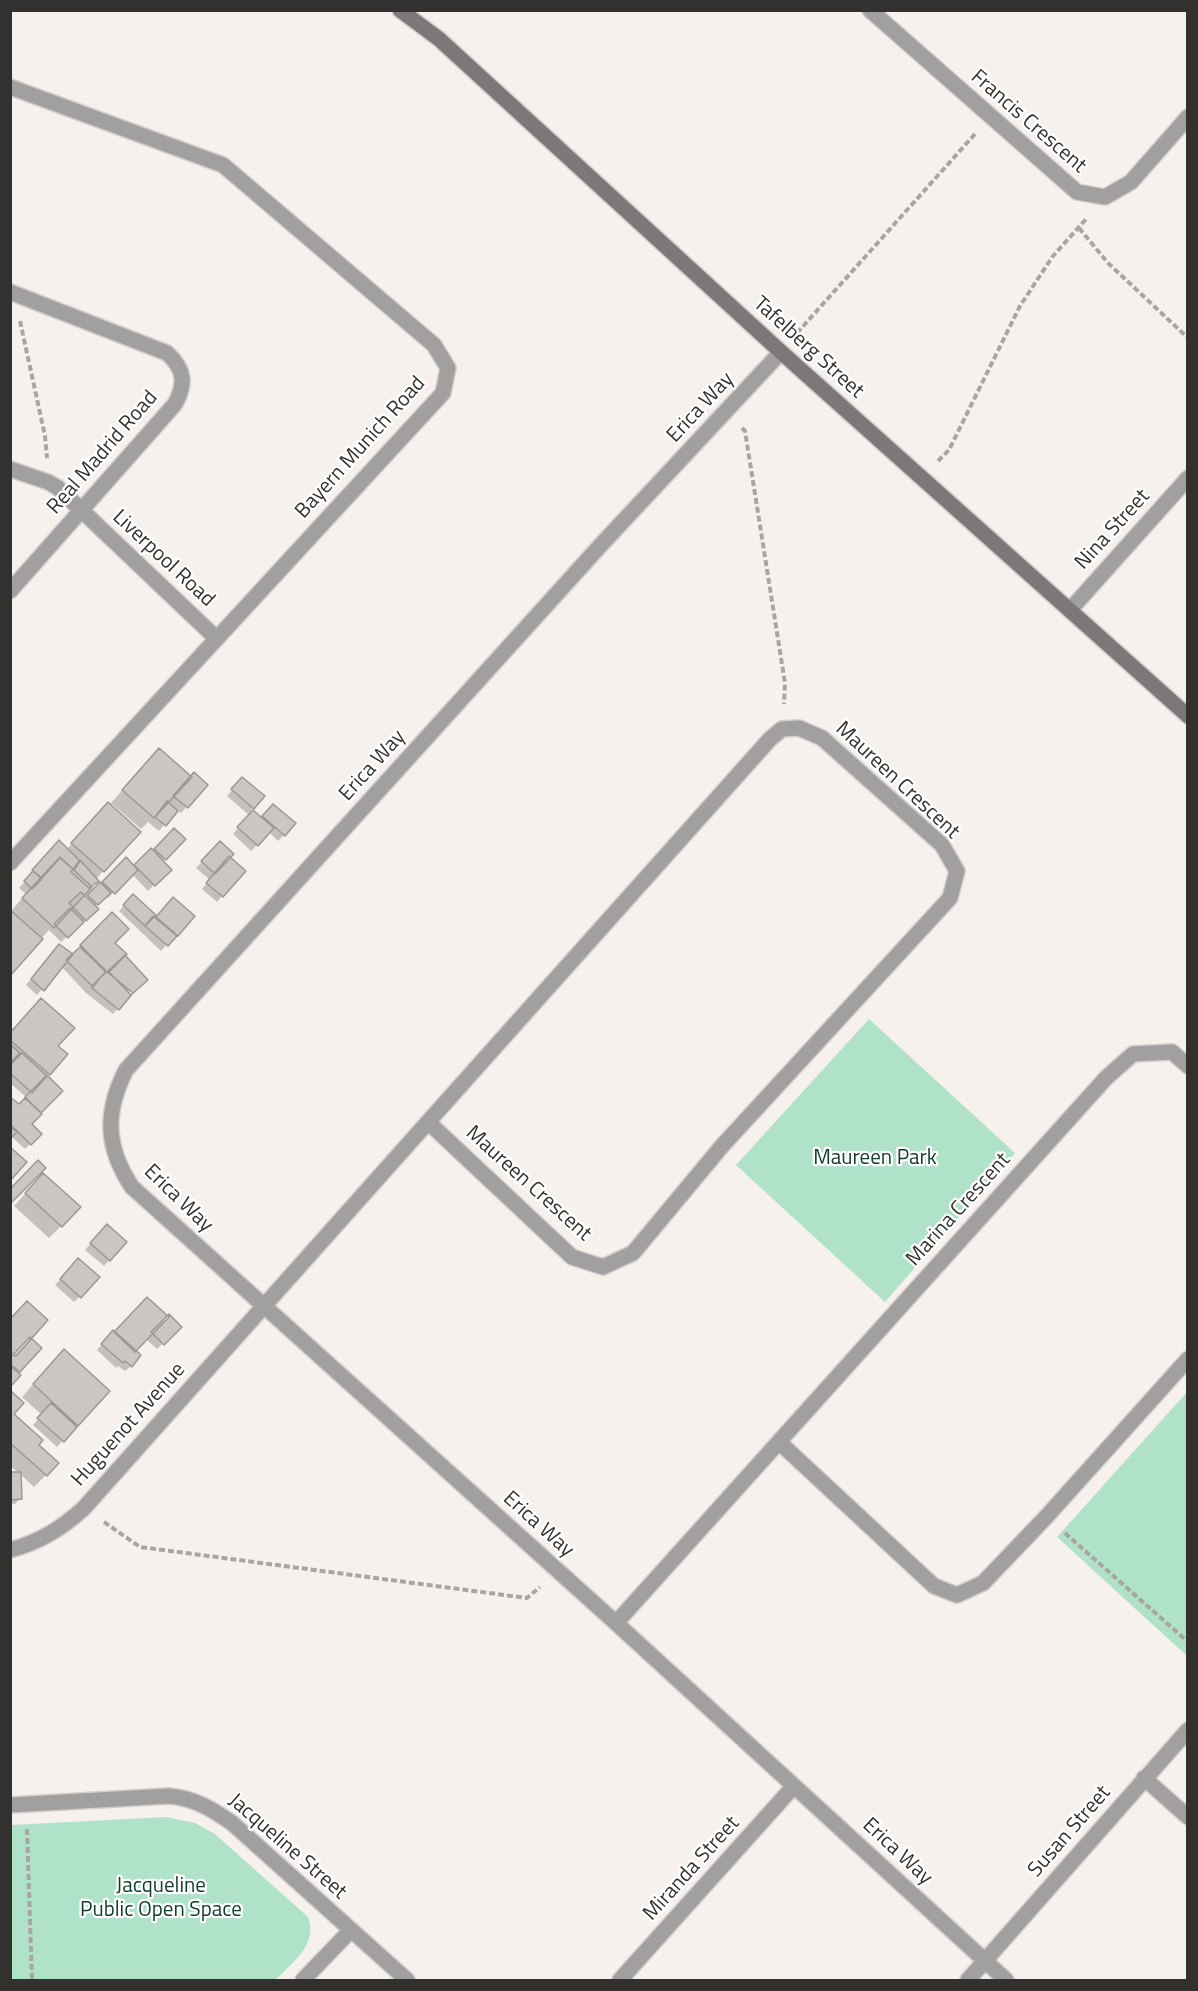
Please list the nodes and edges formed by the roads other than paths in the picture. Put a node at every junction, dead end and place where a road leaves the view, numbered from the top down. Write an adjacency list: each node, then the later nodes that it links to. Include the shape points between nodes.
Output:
1 (400, 10): 6 (street, Tafelberg Street, via 448,47)
2 (870, 10): 4 (street, Francis Crescent, via 1077,192 1105,197 1131,182)
3 (10, 87): 12 (street, Bayern Munich Road, via 223,165 434,345 448,368 443,393)
4 (1188, 117)
5 (12, 293): 9 (street, Real Madrid Road, via 167,353 181,370 182,388 175,404)
6 (780, 352): 11 (street, Tafelberg Street); 17 (street, Erica Way, via 126,1070 112,1101 110,1118 114,1155 122,1172 132,1188)
7 (10, 469): 9 (street, Liverpool Road, via 48,482)
8 (1188, 478): 11 (street, Nina Street)
9 (81, 510): 10 (street, Real Madrid Road); 12 (street, Liverpool Road)
10 (10, 591)
11 (1070, 610): 13 (street, Tafelberg Street)
12 (216, 638): 14 (street, Bayern Munich Road)
13 (1188, 716)
14 (10, 863)
15 (1188, 1066): 19 (street, Marina Crescent, via 1172,1052 1133,1054 1106,1078)
16 (428, 1122): 16 (street, Maureen Crescent, via 572,1257 603,1267 633,1253 722,1146 950,898 957,871 942,845 822,738 799,728 782,729); 17 (street, Maureen Crescent)
17 (263, 1305): 20 (street, Huguenot Avenue, via 84,1508 55,1532); 21 (street, Erica Way)
18 (1188, 1359): 19 (street, via 983,1583 957,1594 934,1586)
19 (779, 1442): 21 (street, Marina Crescent)
20 (10, 1550)
21 (616, 1623): 24 (street, Erica Way)
22 (1188, 1730): 23 (street, Susan Street)
23 (1144, 1778): 26 (street); 28 (street, Susan Street)
24 (794, 1786): 28 (street, Erica Way); 31 (street, Miranda Street)
25 (10, 1805): 27 (street, Jacqueline Street, via 169,1796 203,1804 232,1823)
26 (1188, 1817)
27 (351, 1930): 29 (street); 30 (street, Jacqueline Street)
28 (985, 1962): 32 (street, Susan Street); 33 (street, Erica Way)
29 (303, 1980)
30 (407, 1980)
31 (620, 1980)
32 (968, 1980)
33 (1006, 1980)

